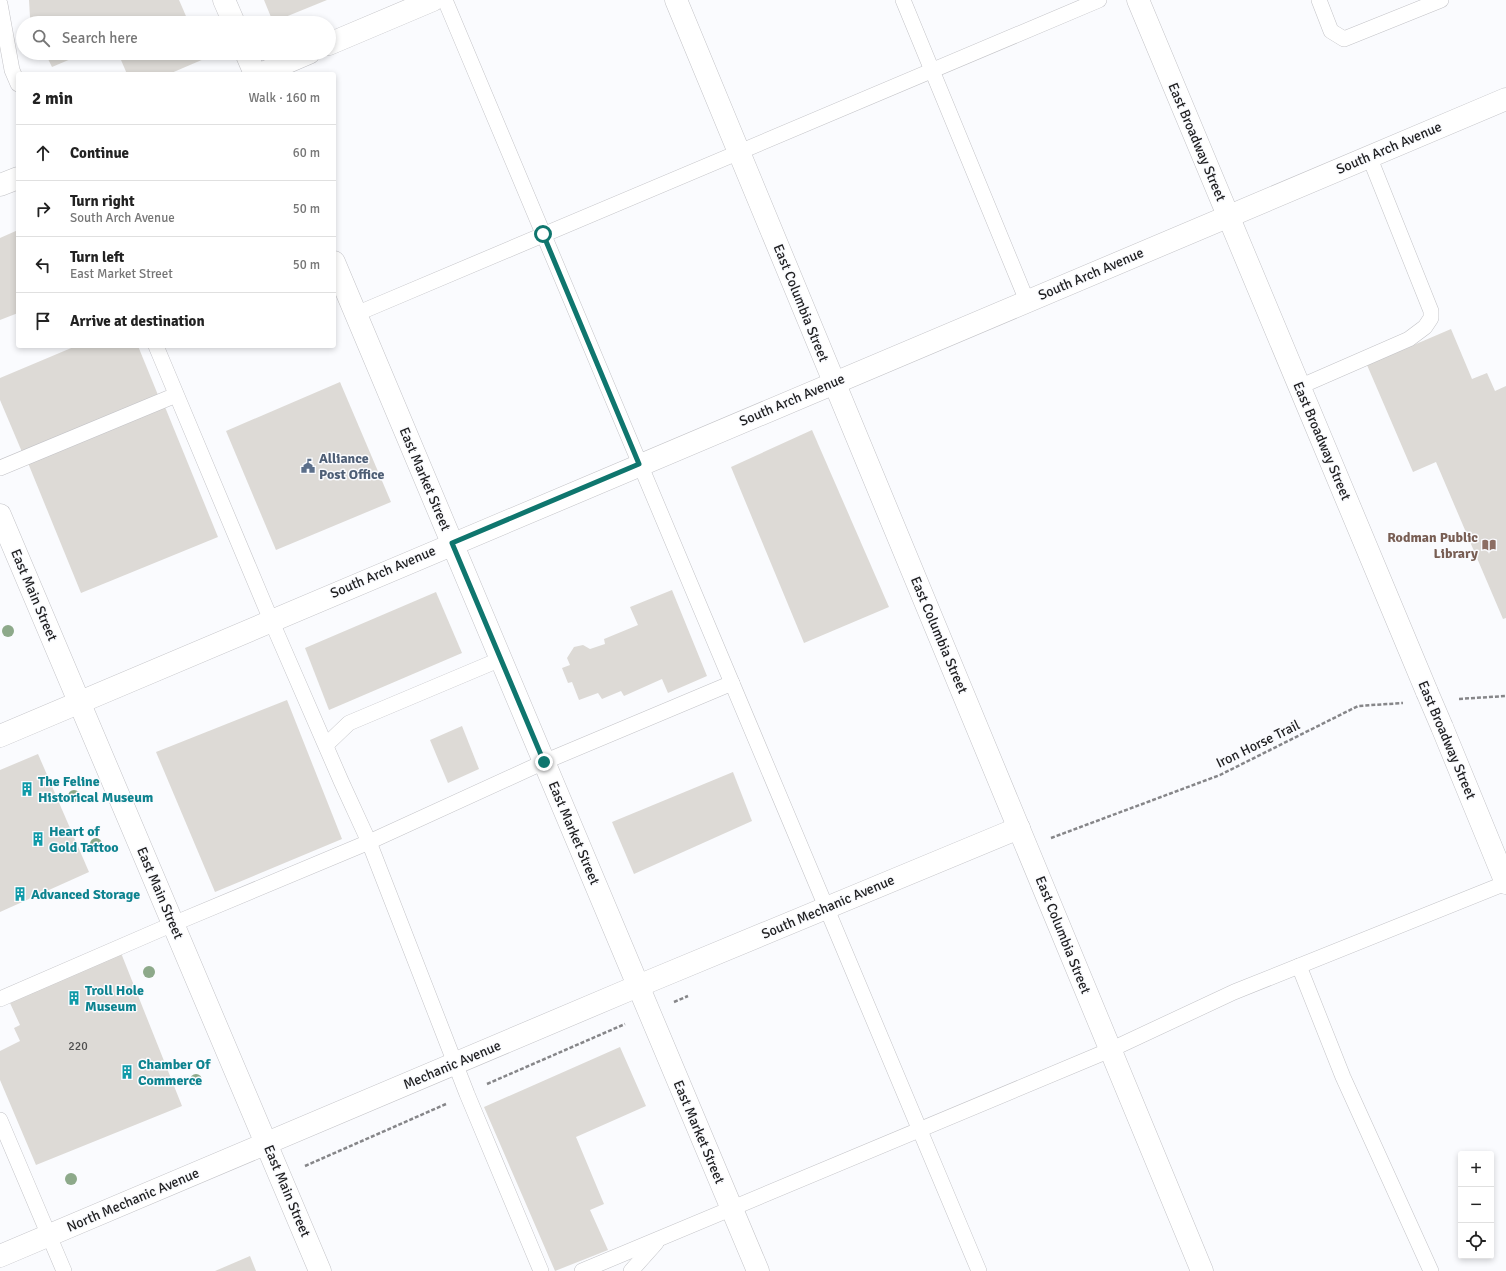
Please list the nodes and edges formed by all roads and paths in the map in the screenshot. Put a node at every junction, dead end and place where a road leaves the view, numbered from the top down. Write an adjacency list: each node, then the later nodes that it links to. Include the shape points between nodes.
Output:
1 (224, 0): 11 (street)
2 (433, 0): 12 (street)
3 (445, 0): 25 (lane)
4 (676, 0): 20 (street, East Columbia Street)
5 (903, 0): 15 (lane)
6 (1099, 0): 15 (lane)
7 (1138, 0): 24 (street, East Broadway Street)
8 (1319, 0): 9 (lane, via 1331,31 1344,39)
9 (1441, 0)
10 (0, 4): 18 (lane)
11 (231, 16)
12 (336, 41)
13 (249, 60): 16 (street)
14 (293, 60): 17 (street)
15 (930, 70): 20 (lane); 27 (lane)
16 (254, 72)
17 (265, 72)
18 (16, 79)
19 (1506, 99): 21 (street, South Arch Avenue)
20 (738, 152): 25 (lane); 30 (street, East Columbia Street)
21 (1369, 156): 24 (street, South Arch Avenue); 31 (lane, via 1431,311 1431,318 1425,327 1409,339)
22 (16, 179): 23 (street)
23 (0, 185)
24 (1228, 216): 27 (street, South Arch Avenue); 31 (street, East Broadway Street)
25 (543, 234): 28 (lane); 33 (lane)
26 (336, 267): 28 (street, East Market Street)
27 (1027, 301): 30 (street, South Arch Avenue)
28 (356, 314): 36 (street, East Market Street)
29 (157, 348): 32 (lane)
30 (834, 382): 33 (street, South Arch Avenue); 47 (street, East Columbia Street)
31 (1299, 387): 49 (street, East Broadway Street, bridge)
32 (176, 394): 34 (lane); 37 (lane)
33 (639, 464): 36 (street, South Arch Avenue); 39 (lane)
34 (0, 468)
35 (0, 515): 42 (street, East Main Street)
36 (452, 543): 37 (street, South Arch Avenue); 38 (street, East Market Street)
37 (271, 620): 42 (street, South Arch Avenue); 45 (lane)
38 (501, 659): 45 (lane, via 349,723); 46 (street, East Market Street)
39 (732, 683): 46 (lane); 50 (lane)
40 (1506, 696): 41 (path)
41 (1452, 699)
42 (79, 701): 44 (street, South Arch Avenue); 51 (street, East Main Street)
43 (1405, 702): 47 (path, Iron Horse Trail, via 1358,706 1220,775)
44 (0, 736)
45 (326, 745): 48 (lane)
46 (544, 762): 48 (lane); 53 (street, East Market Street)
47 (1023, 838): 50 (street, South Mechanic Avenue); 55 (street, East Columbia Street)
48 (370, 842): 51 (lane); 56 (lane)
49 (1506, 883): 52 (lane)
50 (826, 908): 53 (street, South Mechanic Avenue); 58 (lane)
51 (173, 924): 54 (lane); 59 (street, East Main Street)
52 (1300, 966): 55 (lane, via 1234,992); 72 (lane, via 1343,1077)
53 (638, 986): 56 (street, Mechanic Avenue); 60 (street, East Market Street)
54 (0, 999)
55 (1110, 1050): 58 (lane); 71 (street, East Columbia Street)
56 (455, 1064): 59 (street, Mechanic Avenue); 66 (lane)
57 (0, 1120): 61 (lane)
58 (919, 1130): 60 (lane); 70 (lane)
59 (266, 1144): 61 (street, North Mechanic Avenue); 65 (street, East Main Street)
60 (731, 1208): 62 (lane); 69 (street, East Market Street)
61 (49, 1235): 63 (street, North Mechanic Avenue); 64 (lane)
62 (661, 1238): 67 (lane); 68 (lane)
63 (0, 1256)
64 (64, 1271)
65 (320, 1271)
66 (541, 1271)
67 (582, 1271)
68 (630, 1271)
69 (758, 1271)
70 (978, 1271)
71 (1202, 1271)
72 (1431, 1271)

